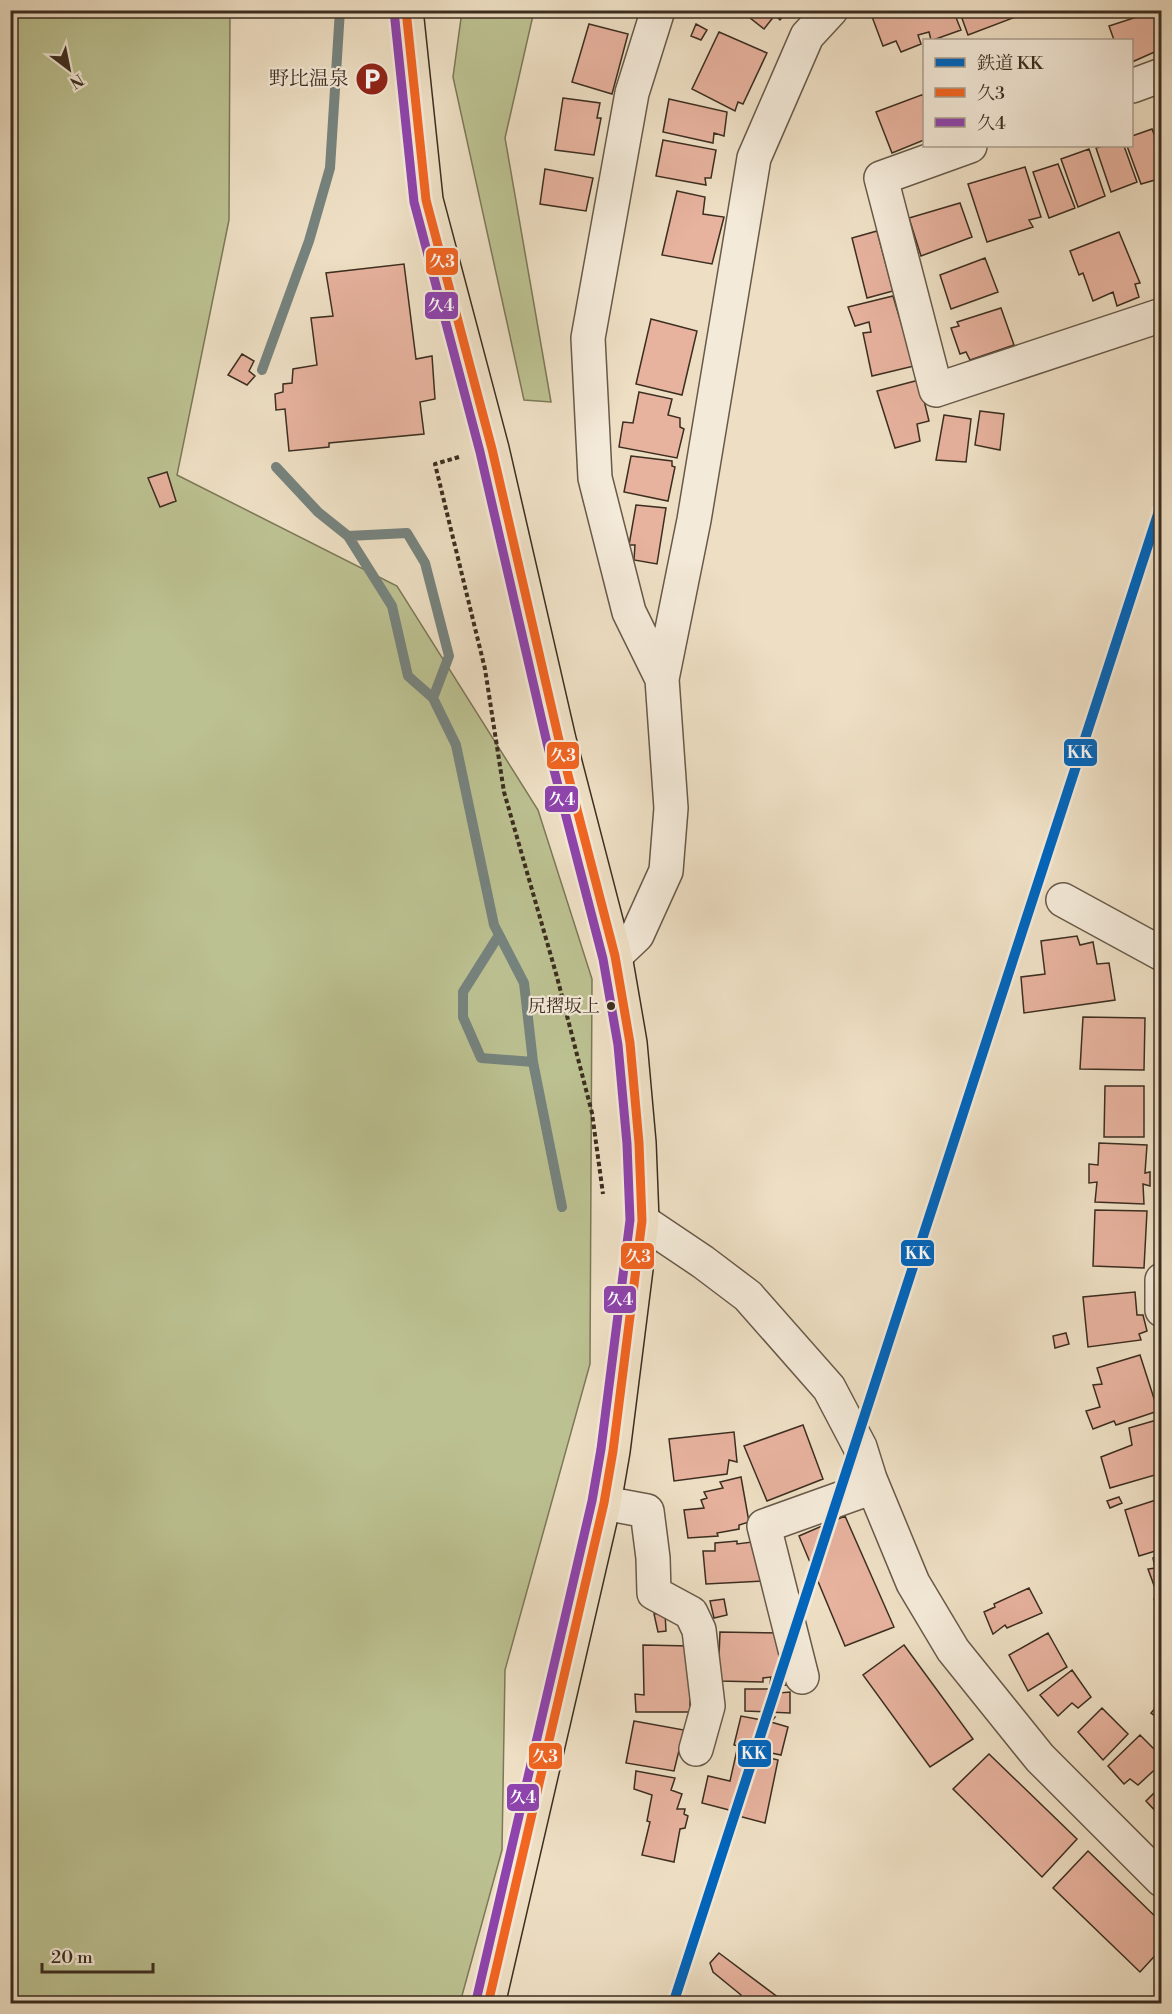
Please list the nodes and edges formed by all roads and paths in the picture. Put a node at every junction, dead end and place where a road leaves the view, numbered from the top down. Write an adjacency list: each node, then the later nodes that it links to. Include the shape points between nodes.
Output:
1 (406, 10): 8 (highway, via 426,200)
2 (658, 10): 9 (street, via 632,93 588,338 595,478 629,612)
3 (831, 10): 9 (street, via 807,36 754,158 694,520)
4 (1161, 75): 5 (street)
5 (1133, 85)
6 (967, 147): 7 (street, via 880,178 936,390)
7 (1161, 315)
8 (492, 449): 12 (highway, via 559,740); 13 (path, via 435,464 484,669 504,792 592,1113 605,1214)
9 (662, 679): 12 (street, via 671,808 666,871 638,935)
10 (1063, 900): 11 (street)
11 (1161, 954)
12 (615, 956): 13 (highway, via 630,1043)
13 (642, 1221): 14 (street, via 748,1296 829,1388 860,1447); 15 (highway)
14 (873, 1487): 16 (street, via 764,1526); 18 (street, via 913,1583 953,1650 1040,1758)
15 (604, 1503): 17 (street, via 647,1511 654,1593 691,1613 699,1629 708,1706); 19 (highway)
16 (802, 1677)
17 (696, 1749)
18 (1161, 1880)
19 (488, 2004)

